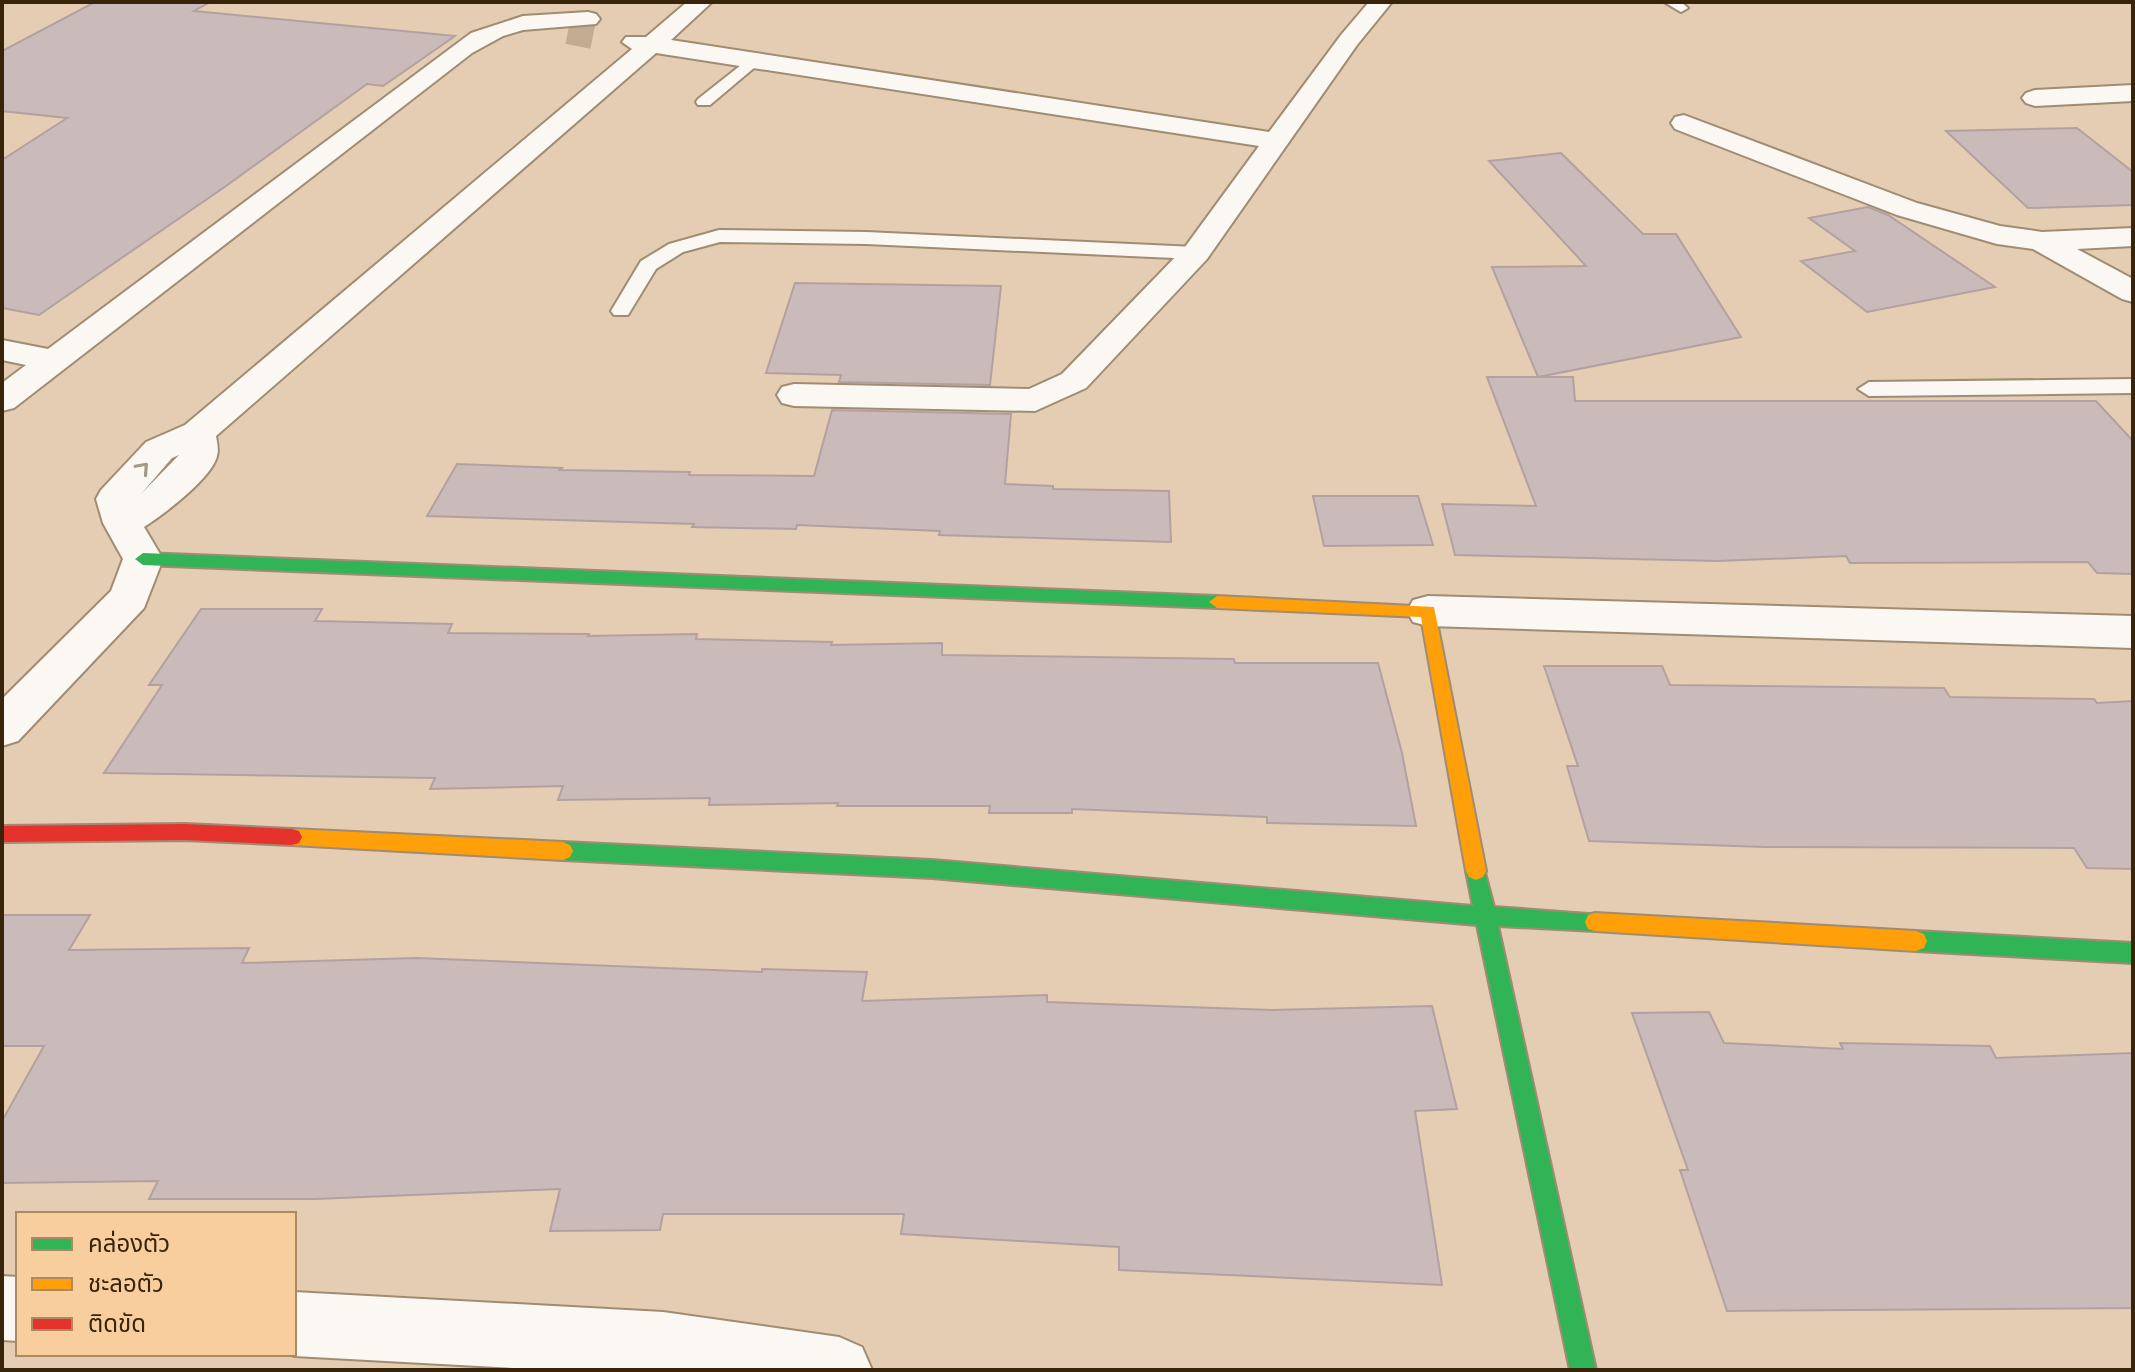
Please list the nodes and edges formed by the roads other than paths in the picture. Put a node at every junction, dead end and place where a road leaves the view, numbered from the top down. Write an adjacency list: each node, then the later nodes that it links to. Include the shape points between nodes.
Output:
1 (701, 2): 4 (street)
2 (1381, 2): 10 (street)
3 (625, 22): 4 (street)
4 (661, 37): 5 (street); 17 (street, via 534,20 504,25 463,48); 22 (street, via 198,433 199,456 162,498 122,523)
5 (755, 59): 8 (lane); 10 (street)
6 (2133, 93): 7 (street)
7 (2035, 98)
8 (704, 102)
9 (1684, 123): 12 (street, via 1907,209 1997,235)
10 (1276, 141): 13 (street)
11 (2133, 237): 12 (street)
12 (2042, 241): 14 (street)
13 (1196, 253): 15 (lane, via 719,236 676,248 648,265); 20 (street, via 1074,381 1035,400)
14 (2133, 292)
15 (621, 311)
16 (2, 350): 17 (street)
17 (54, 360): 21 (street)
18 (2133, 386): 19 (lane)
19 (1869, 389)
20 (794, 395)
21 (2, 400)
22 (143, 559): 23 (street); 25 (street, via 129,598)
23 (1428, 611): 24 (street); 27 (street)
24 (2133, 632)
25 (2, 728)
26 (2, 834): 27 (street, via 185,832 932,869)
27 (1484, 916): 28 (street); 31 (street)
28 (2133, 953)
29 (296, 1324): 30 (street, via 663,1344)
30 (839, 1370)
31 (1583, 1370)

